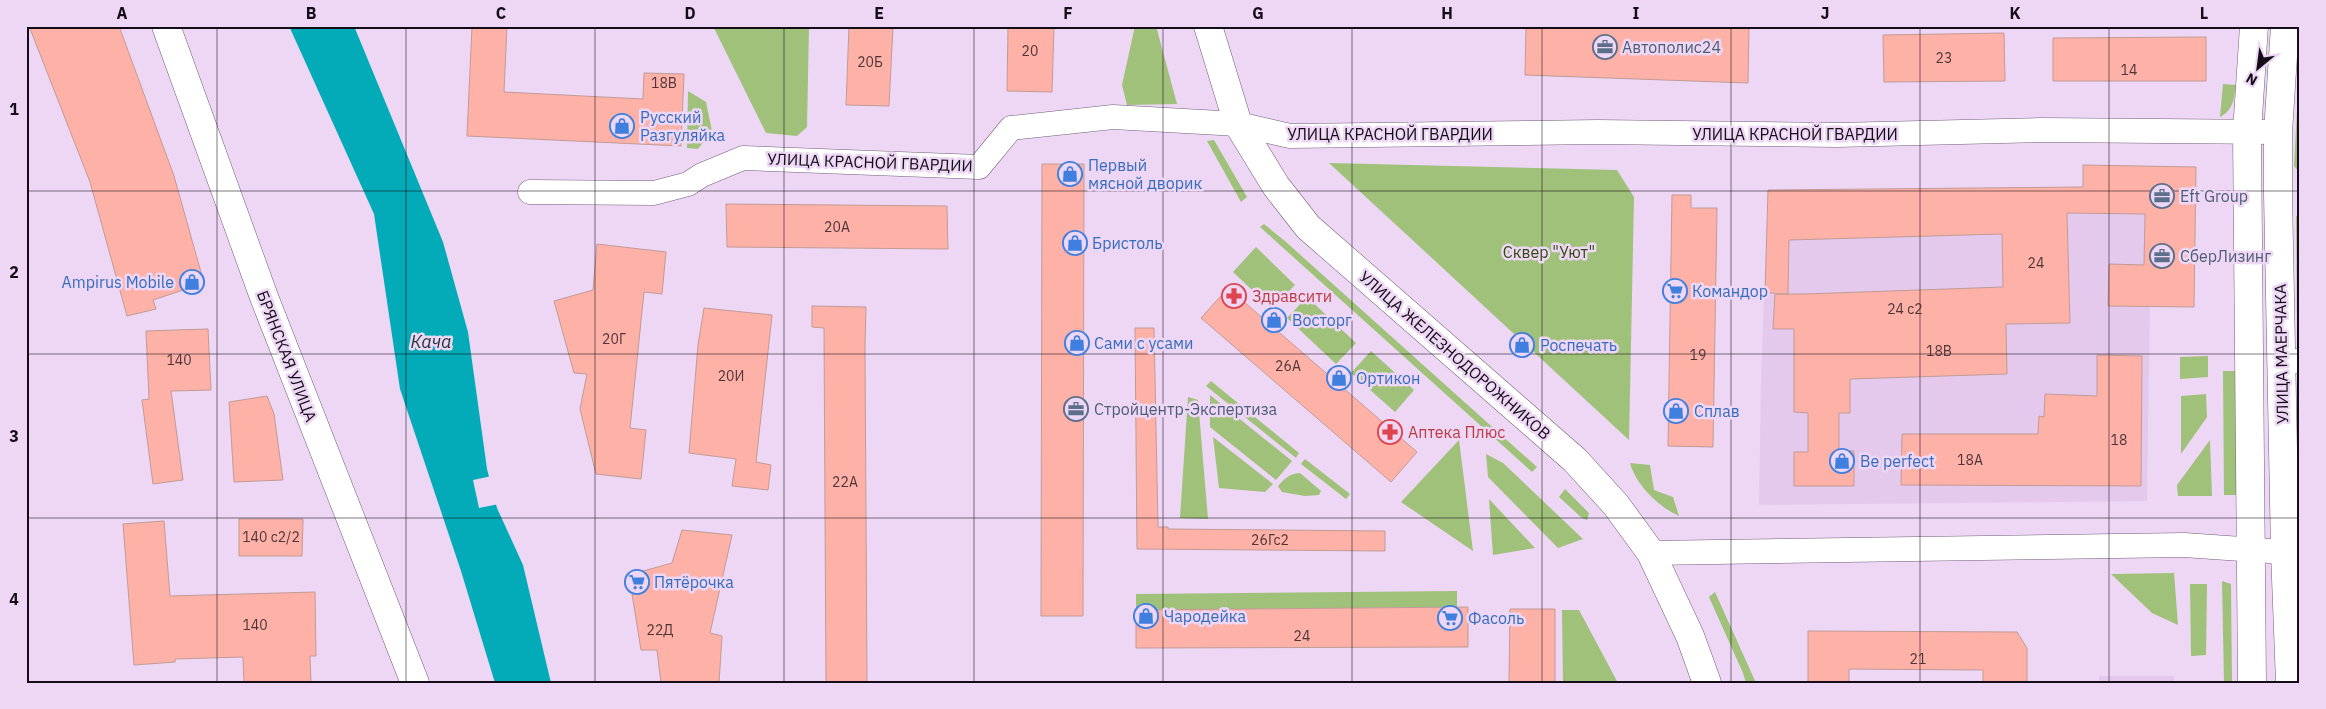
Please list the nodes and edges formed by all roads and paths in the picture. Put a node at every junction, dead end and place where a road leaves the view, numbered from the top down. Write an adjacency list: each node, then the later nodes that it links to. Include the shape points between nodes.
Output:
1 (166, 26): 13 (main road, БРЯНСКАЯ УЛИЦА, via 264,296)
2 (1208, 26): 5 (main road, УЛИЦА ЖЕЛЕЗНОДОРОЖНИКОВ)
3 (2254, 26): 6 (main road, УЛИЦА МАЕРЧАКА)
4 (2285, 26): 7 (main road, УЛИЦА МАЕРЧАКА)
5 (1238, 124): 6 (street, УЛИЦА КРАСНОЙ ГВАРДИИ, via 1290,136 1598,132 1837,135 2041,130); 8 (street, УЛИЦА КРАСНОЙ ГВАРДИИ, via 1113,117 1011,128 980,166 743,158 702,174 688,184 654,193); 12 (main road, УЛИЦА ЖЕЛЕЗНОДОРОЖНИКОВ, via 1276,186 1308,227 1575,460 1616,505)
6 (2246, 132): 7 (street, УЛИЦА КРАСНОЙ ГВАРДИИ); 10 (main road, УЛИЦА МАЕРЧАКА)
7 (2278, 132): 9 (main road, УЛИЦА МАЕРЧАКА)
8 (530, 192)
9 (2290, 361): 11 (main road, УЛИЦА МАЕРЧАКА)
10 (2250, 549): 11 (street); 12 (street, via 2184,545); 15 (main road, УЛИЦА МАЕРЧАКА)
11 (2285, 552): 16 (main road, УЛИЦА МАЕРЧАКА)
12 (1651, 553): 14 (main road, УЛИЦА ЖЕЛЕЗНОДОРОЖНИКОВ, via 1690,636)
13 (415, 683)
14 (1707, 683)
15 (2252, 683)
16 (2290, 683)

